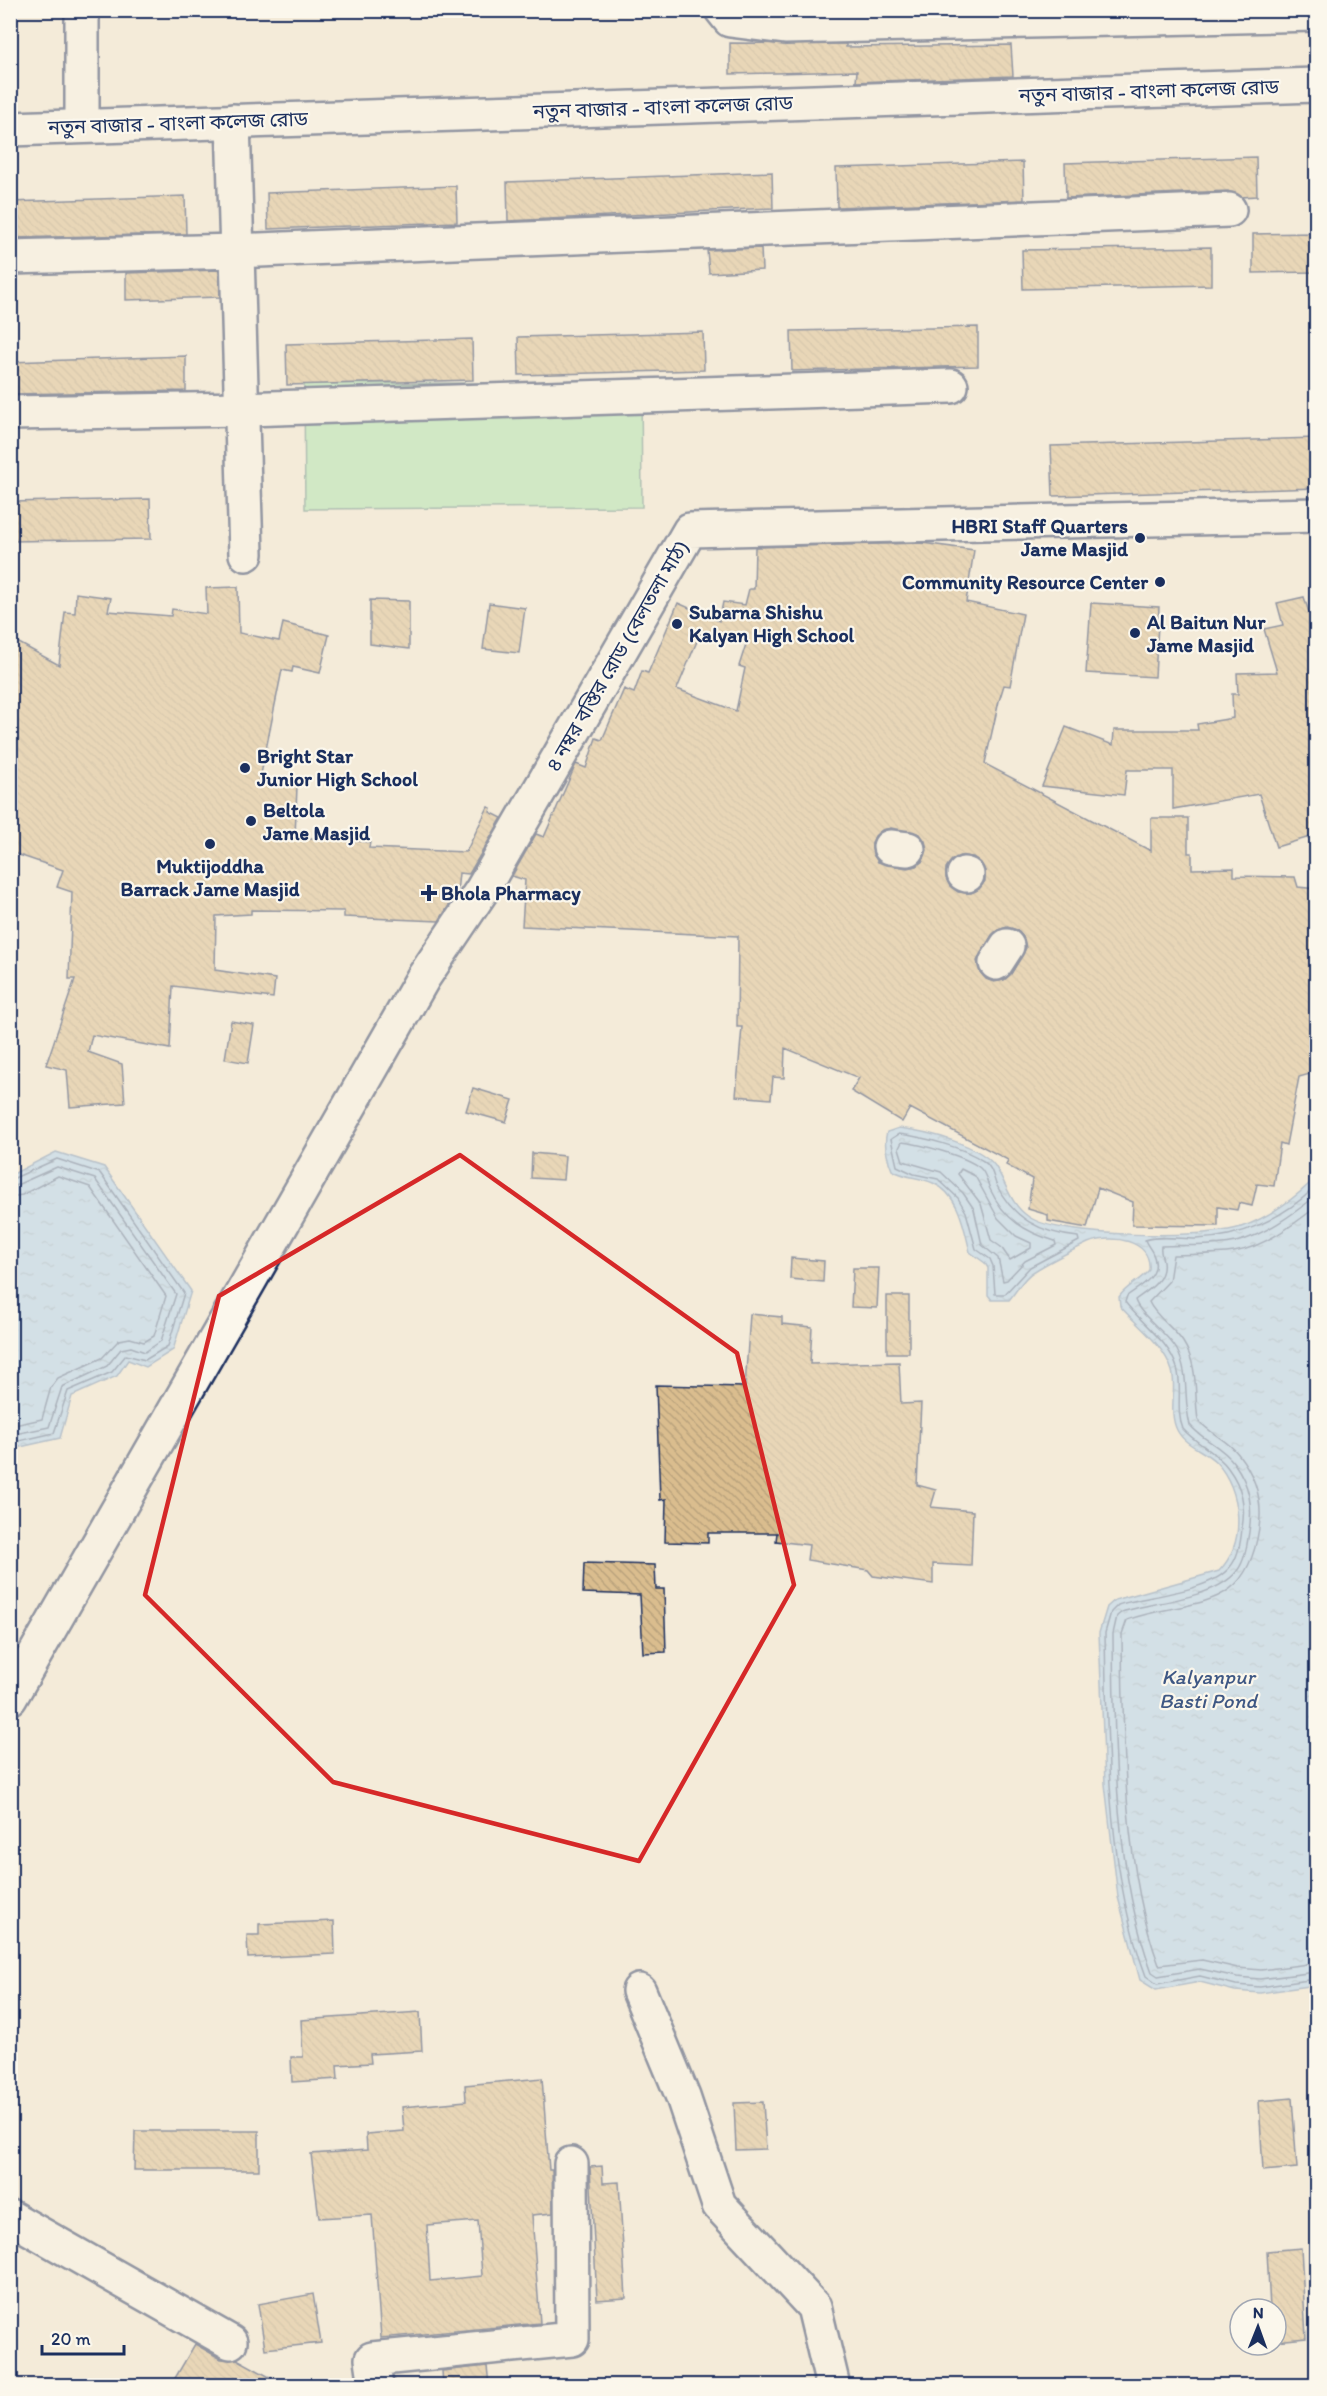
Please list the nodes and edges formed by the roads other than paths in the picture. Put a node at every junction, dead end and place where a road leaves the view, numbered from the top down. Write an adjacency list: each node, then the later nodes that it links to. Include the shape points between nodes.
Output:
1 (82, 10): 6 (street)
2 (722, 10): 3 (street, via 730,20 784,27)
3 (1317, 14)
4 (1317, 85): 5 (street, নতুন বাজার - বাংলা কলেজ রোড)
5 (233, 121): 6 (street, নতুন বাজার - বাংলা কলেজ রোড); 9 (street)
6 (82, 126): 7 (street, নতুন বাজার - বাংলা কলেজ রোড)
7 (10, 129)
8 (1229, 210): 9 (street)
9 (235, 251): 10 (street); 12 (street)
10 (10, 257)
11 (951, 386): 12 (street)
12 (243, 409): 13 (street); 15 (street)
13 (10, 413)
14 (1317, 515): 16 (street, ৪ নম্বর বস্তির রোড (বেলতলা মাঠ), via 690,530 482,890 423,978)
15 (246, 554)
16 (10, 1698)
17 (639, 1991): 22 (street, via 682,2097 719,2205 814,2307)
18 (571, 2164): 21 (street, via 572,2339 372,2359)
19 (10, 2217): 20 (street)
20 (230, 2342)
21 (376, 2385)
22 (833, 2385)

